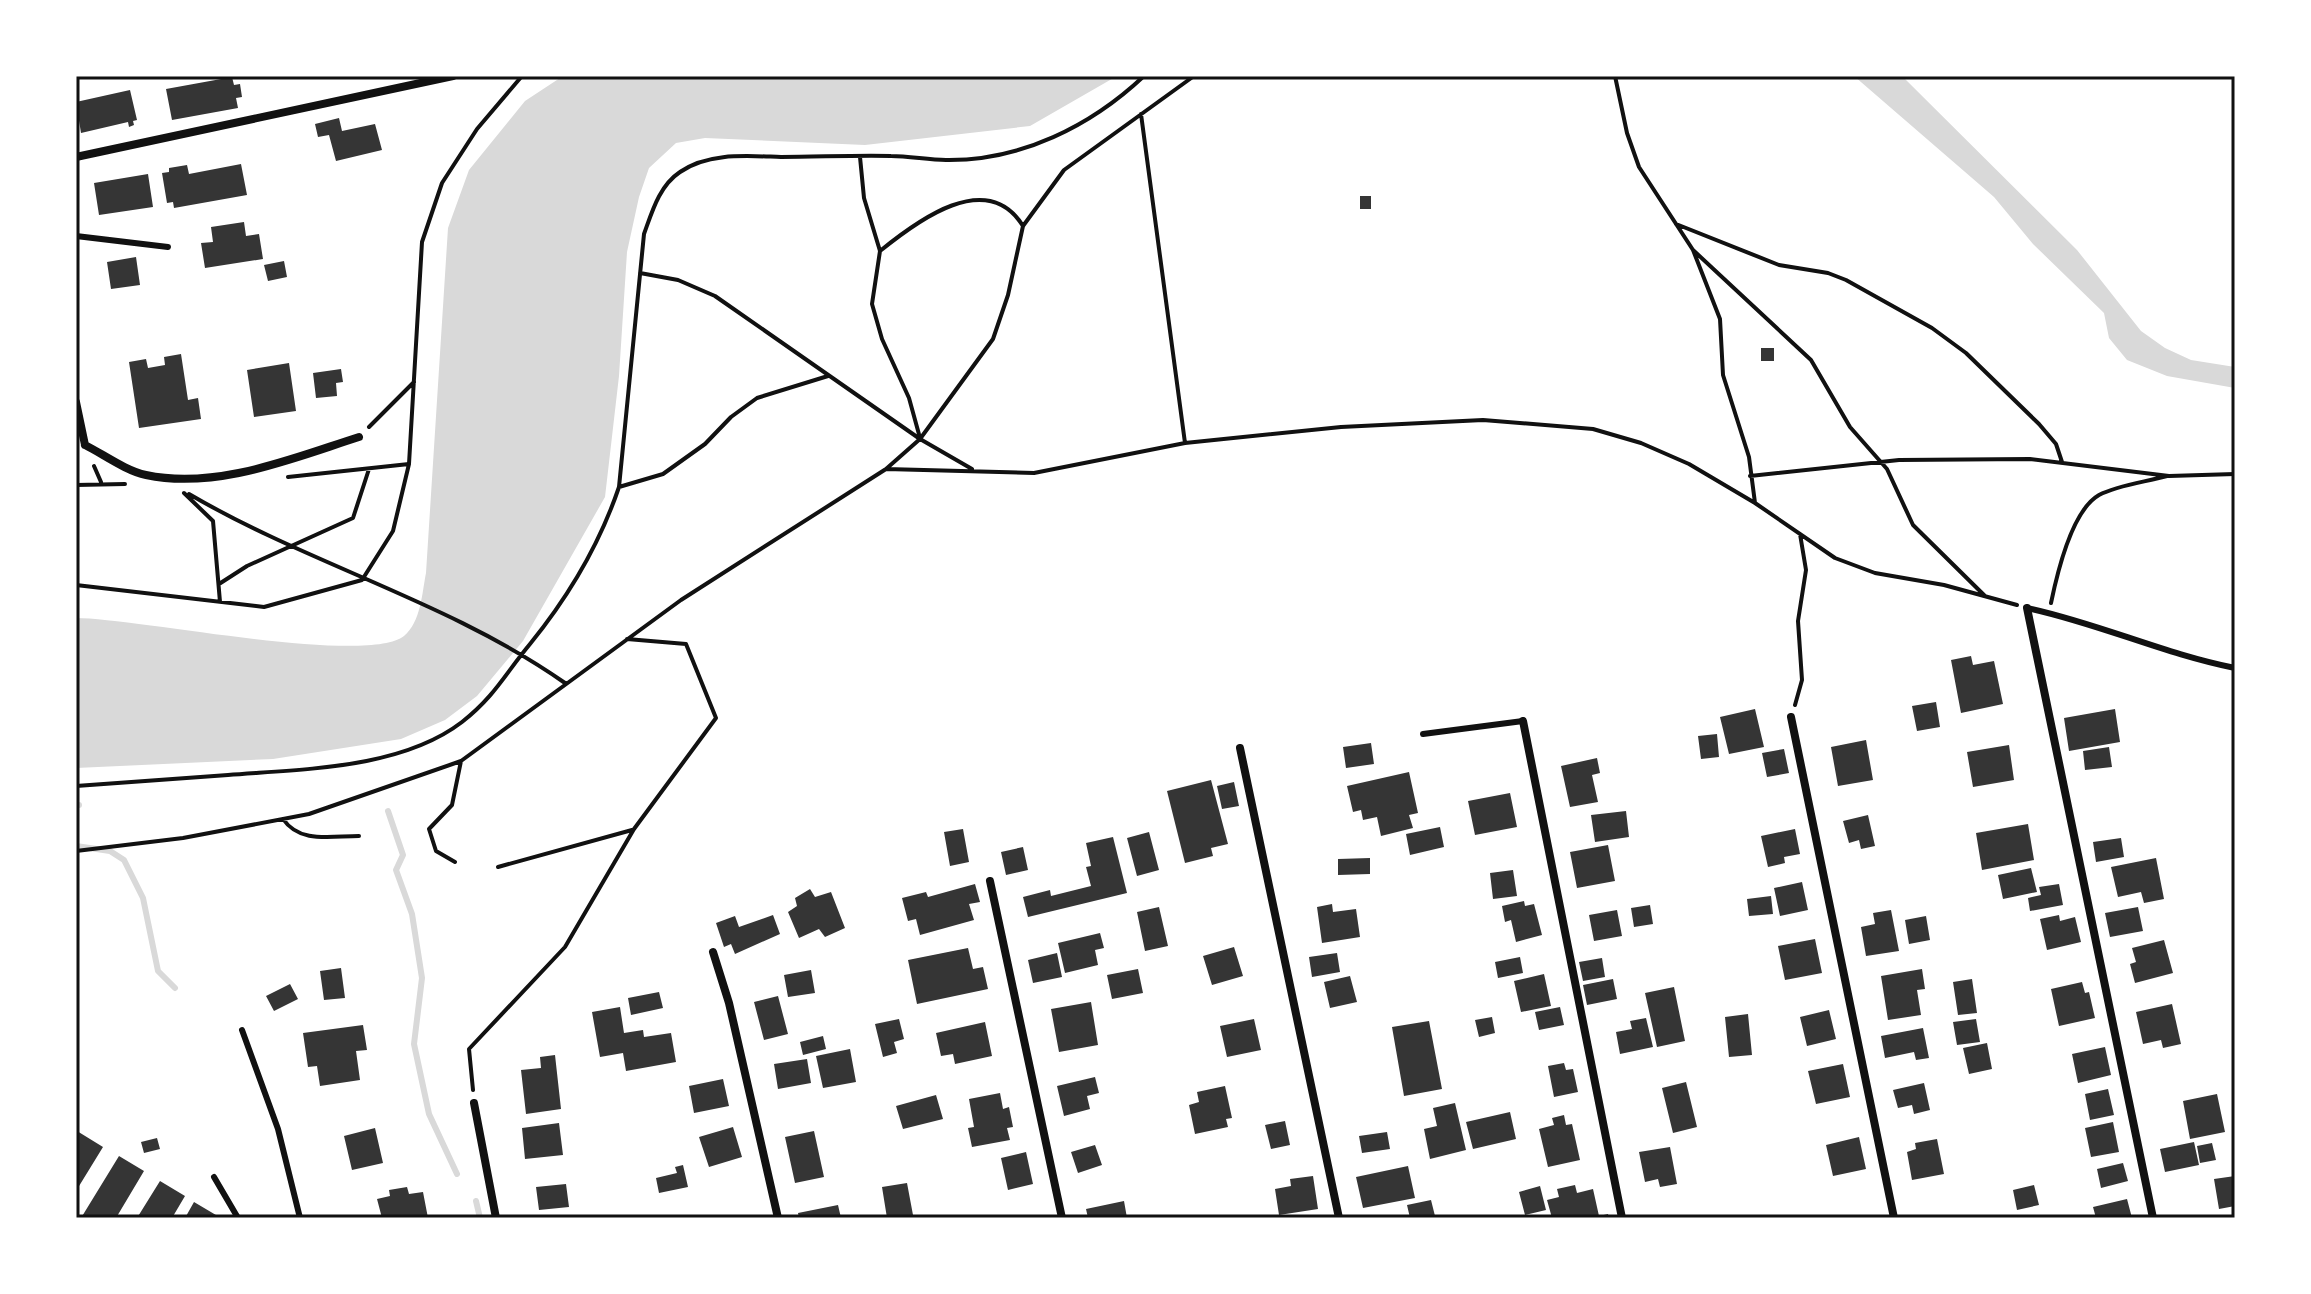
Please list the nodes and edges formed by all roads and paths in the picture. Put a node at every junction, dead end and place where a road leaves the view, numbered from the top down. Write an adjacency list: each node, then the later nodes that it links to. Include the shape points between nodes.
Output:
1 (453, 76): 7 (street)
2 (522, 76): 17 (path, via 477,129 442,183 422,242)
3 (1144, 76): 8 (path, via 1090,120 1040,143 948,160)
4 (1194, 76): 6 (path)
5 (1615, 76): 9 (path, via 1639,167)
6 (1141, 114): 10 (path, via 1064,170); 21 (path)
7 (76, 157)
8 (860, 157): 14 (path, via 864,198); 15 (path, via 704,159 678,173 658,198 644,234)
9 (1676, 224): 13 (path); 24 (path, via 1779,265 1846,280 1932,328 1966,353 2039,424 2056,444)
10 (1023, 226): 14 (path, via 1011,207 963,201 917,222); 20 (path, via 993,339)
11 (76, 236): 12 (lane)
12 (168, 247)
13 (1693, 250): 23 (path, via 1811,360 1850,427); 30 (path, via 1720,319 1723,375)
14 (880, 251): 20 (path, via 872,304)
15 (640, 273): 16 (path, via 678,280 715,296); 37 (path)
16 (828, 376): 20 (path); 37 (path, via 757,398 663,474)
17 (415, 380): 19 (path); 25 (path)
18 (76, 402): 22 (street)
19 (359, 437): 22 (street, via 255,469 185,479 143,475)
20 (920, 439): 27 (path); 28 (path)
21 (1185, 443): 28 (path, via 1034,473); 38 (path, via 1483,420 1593,429 1689,464)
22 (80, 446)
23 (1881, 462): 24 (path); 30 (path); 44 (path, via 1913,525)
24 (2062, 462): 31 (path)
25 (409, 464): 26 (path); 41 (path, via 393,531)
26 (369, 469): 32 (path); 40 (path, via 353,518)
27 (886, 469): 28 (path); 48 (path)
28 (975, 471)
29 (2235, 474): 31 (path)
30 (1750, 476): 38 (path)
31 (2169, 476): 47 (path, via 2098,495 2059,561)
32 (281, 478)
33 (132, 484): 34 (path)
34 (76, 485)
35 (193, 486): 36 (path)
36 (178, 487): 40 (path); 43 (path, via 213,521)
37 (619, 487): 49 (path, via 606,526 564,601)
38 (1755, 503): 39 (path)
39 (1800, 534): 44 (path, via 1835,558 1875,573); 52 (path, via 1806,570 1798,621 1802,680)
40 (289, 547): 41 (path); 43 (path)
41 (362, 580): 45 (path, via 264,607); 49 (path, via 406,596)
42 (76, 585): 45 (path)
43 (219, 585): 45 (path)
44 (1986, 597): 46 (path)
45 (220, 602)
46 (2027, 608): 47 (lane); 77 (street)
47 (2049, 613): 50 (lane)
48 (625, 639): 51 (path); 59 (path, via 686,644 716,718)
49 (521, 655): 51 (path); 57 (path, via 497,693 460,724 377,759 315,769)
50 (2235, 668)
51 (565, 683): 56 (path)
52 (1791, 717): 76 (street)
53 (1523, 721): 54 (lane); 75 (street)
54 (1423, 734)
55 (1240, 748): 74 (street)
56 (461, 761): 58 (path); 62 (path, via 452,805 429,829 436,851)
57 (76, 786)
58 (283, 819): 60 (path, via 292,833 302,836); 61 (path)
59 (634, 829): 63 (path); 67 (path, via 565,947 469,1049)
60 (359, 836)
61 (76, 851)
62 (455, 862)
63 (498, 867)
64 (990, 881): 73 (street)
65 (713, 952): 72 (street)
66 (242, 1030): 70 (lane, via 278,1129)
67 (474, 1103): 71 (street)
68 (214, 1177): 69 (lane)
69 (238, 1218)
70 (300, 1218)
71 (496, 1218)
72 (778, 1218)
73 (1062, 1218)
74 (1339, 1218)
75 (1622, 1218)
76 (1894, 1218)
77 (2153, 1218)

